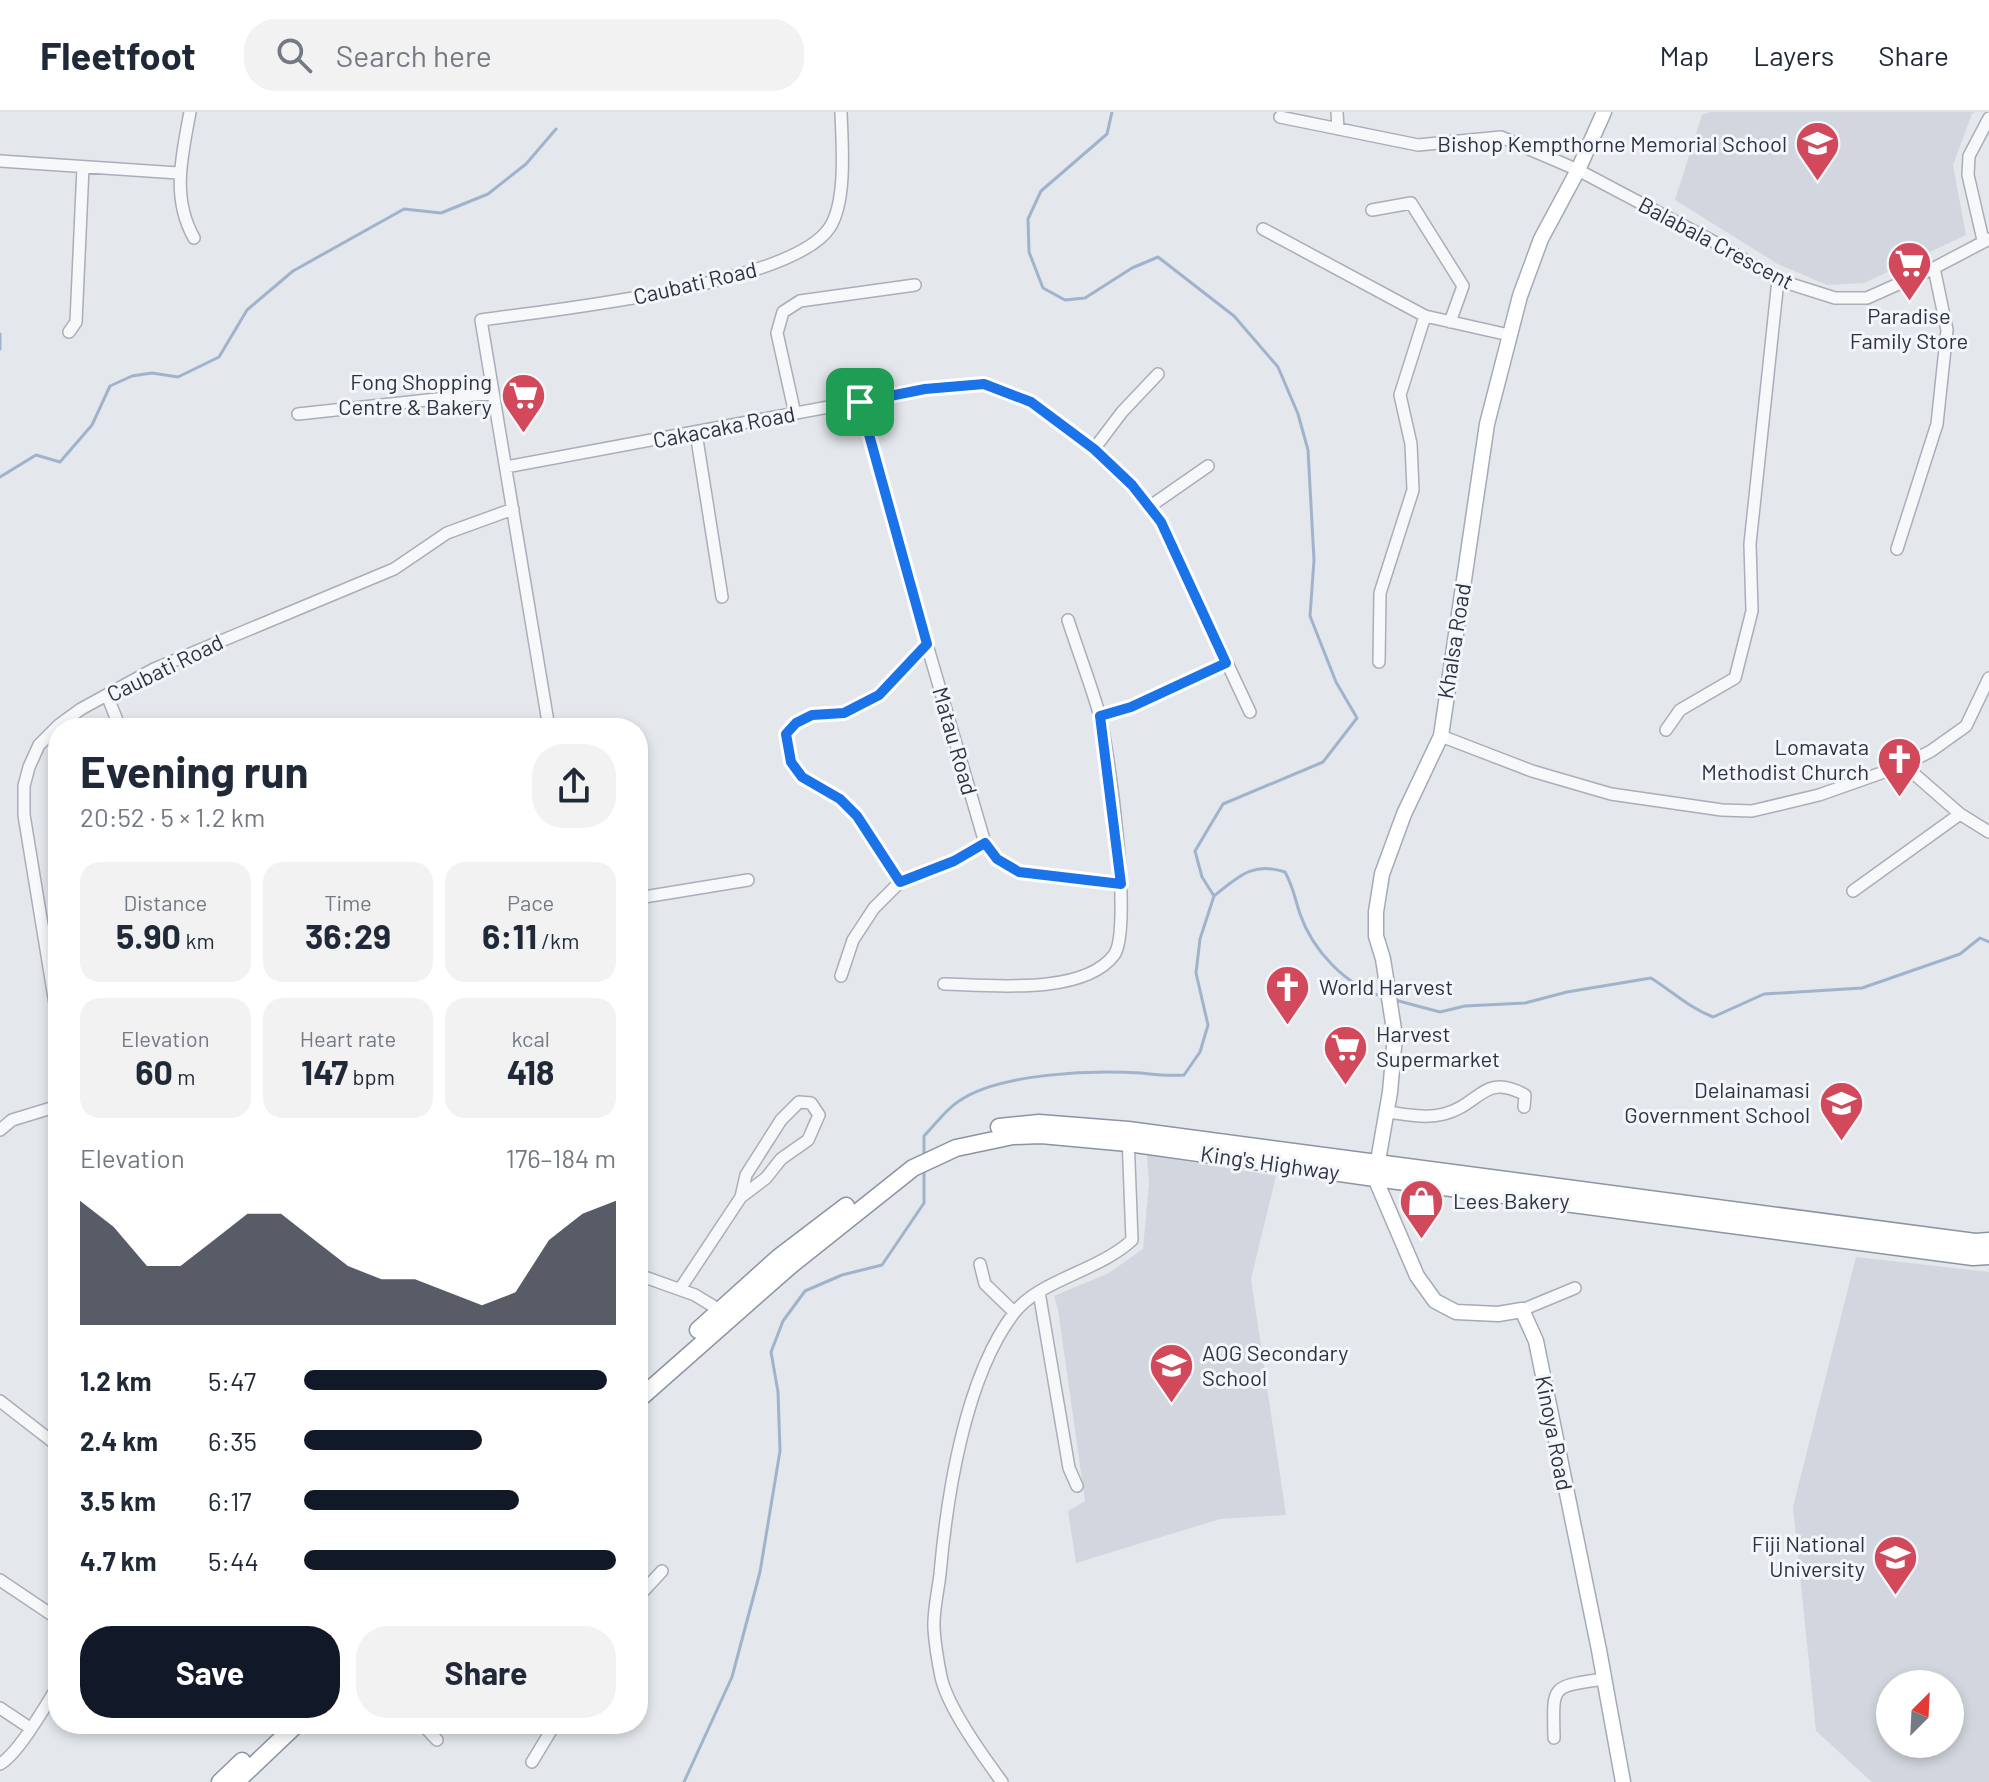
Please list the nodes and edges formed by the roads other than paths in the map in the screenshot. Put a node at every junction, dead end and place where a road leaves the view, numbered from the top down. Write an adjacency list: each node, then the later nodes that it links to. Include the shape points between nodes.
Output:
1 (190, 112): 11 (street)
2 (841, 112): 24 (street, Caubati Road, via 843,171 836,207 831,226 814,244 748,273 614,302 481,320)
3 (1337, 112): 7 (street)
4 (1604, 112): 10 (main road, Khalsa Road)
5 (1280, 117): 7 (street, Balabala Crescent)
6 (1989, 118): 15 (street, via 1969,156 1968,175)
7 (1338, 129): 10 (street, Balabala Crescent, via 1418,145 1501,137)
8 (0, 161): 9 (street)
9 (83, 167): 11 (street); 21 (street, via 76,322)
10 (1578, 170): 17 (street, Balabala Crescent); 22 (main road, Khalsa Road, via 1541,239)
11 (178, 173): 14 (street, via 185,221)
12 (1372, 210): 20 (street, via 1411,203 1463,286)
13 (1263, 229): 19 (street)
14 (194, 238)
15 (1986, 239): 16 (street, Balabala Crescent)
16 (1934, 268): 17 (street, Balabala Crescent, via 1867,298 1835,298); 34 (street, via 1947,330 1937,424)
17 (1778, 280): 47 (street, via 1750,544 1752,611 1745,647 1735,678 1680,710)
18 (915, 285): 27 (street, via 800,301 783,312 777,333)
19 (1425, 316): 20 (street); 38 (street, via 1400,395 1411,444 1413,490 1380,593)
20 (1450, 322): 22 (street)
21 (69, 332)
22 (1509, 335): 49 (main road, Khalsa Road, via 1487,424)
23 (1158, 374): 29 (street)
24 (493, 393): 26 (street); 31 (street, Caubati Road)
25 (860, 402): 27 (street, Cakacaka Road); 29 (street, Cakacaka Road, via 984,384 1031,402); 37 (street, Matau Road)
26 (298, 414)
27 (795, 414): 28 (street, Cakacaka Road)
28 (696, 433): 31 (street, Cakacaka Road); 35 (street)
29 (1094, 449): 32 (street, Cakacaka Road)
30 (1208, 466): 32 (street)
31 (506, 467): 33 (street, Caubati Road)
32 (1149, 507): 39 (street, Cakacaka Road, via 1161,522)
33 (513, 509): 41 (street, Caubati Road, via 447,533 394,569 154,669); 46 (street, Caubati Road)
34 (1897, 549)
35 (722, 597)
36 (1068, 620): 43 (street)
37 (927, 644): 53 (street, Matau Road); 55 (street, via 879,695 844,713 812,715 786,734 791,762 802,777 840,799 857,816)
38 (1379, 662)
39 (1226, 663): 42 (street, Cakacaka Road); 43 (street)
40 (1989, 678): 50 (street, via 1966,726)
41 (107, 695): 44 (street, Caubati Road); 45 (street)
42 (1250, 712)
43 (1100, 716): 56 (street)
44 (70, 718)
45 (116, 718)
46 (547, 718)
47 (1666, 730)
48 (48, 736): 59 (street, Caubati Road, via 39,745 24,786)
49 (1441, 736): 50 (street, via 1611,794 1722,810 1752,811 1819,795); 64 (main road, Khalsa Road, via 1404,814 1382,874 1376,912 1395,1036)
50 (1904, 765): 51 (street)
51 (1960, 814): 52 (street); 57 (street)
52 (1989, 832)
53 (985, 843): 55 (street); 56 (street, via 997,859 1019,872)
54 (748, 880): 58 (street)
55 (900, 882): 60 (street, via 853,940)
56 (1121, 884): 61 (street, via 1119,942 1114,955 1095,969 1038,986)
57 (1853, 891)
58 (648, 896)
59 (48, 961)
60 (841, 976)
61 (944, 984)
62 (1524, 1107): 64 (street, via 1525,1095 1509,1086 1489,1088 1445,1114)
63 (48, 1109): 65 (street, via 12,1120)
64 (1386, 1112): 67 (main road, Khalsa Road)
65 (0, 1130)
66 (1128, 1136): 67 (highway, King's Highway); 75 (street, via 1132,1240 1101,1262); 78 (highway, King's Highway, via 1013,1136 930,1153 779,1257)
67 (1376, 1170): 69 (highway, King's Highway); 70 (highway, King's Highway); 76 (main road, via 1417,1276 1435,1301 1456,1312)
68 (741, 1197): 68 (street, via 746,1175 781,1120 799,1102 811,1103 819,1115 808,1140); 74 (street)
69 (1989, 1241)
70 (1989, 1256)
71 (980, 1264): 77 (street, via 985,1284)
72 (648, 1278): 74 (street)
73 (1575, 1288): 76 (street)
74 (680, 1289): 78 (street)
75 (1039, 1292): 77 (street); 83 (street, via 1069,1468)
76 (1522, 1310): 88 (main road, Kinoya Road, via 1536,1341)
77 (1014, 1312): 102 (street, via 973,1396 950,1497 934,1626 942,1680 973,1742)
78 (725, 1314): 79 (highway, King's Highway); 80 (highway, King's Highway)
79 (648, 1377)
80 (648, 1390)
81 (0, 1401): 82 (street)
82 (48, 1438)
83 (1077, 1486)
84 (662, 1571): 86 (street)
85 (0, 1580): 87 (street)
86 (648, 1586)
87 (48, 1612)
88 (1604, 1679): 96 (street, via 1559,1688 1553,1700); 103 (main road, Kinoya Road)
89 (48, 1701): 91 (street)
90 (0, 1708): 91 (street)
91 (30, 1728): 99 (street)
92 (270, 1734): 100 (highway)
93 (286, 1734): 101 (highway)
94 (431, 1734): 97 (street)
95 (549, 1734): 98 (street)
96 (1554, 1738)
97 (437, 1740)
98 (532, 1762)
99 (0, 1764)
100 (220, 1782)
101 (236, 1782)
102 (1002, 1782)
103 (1623, 1782)

